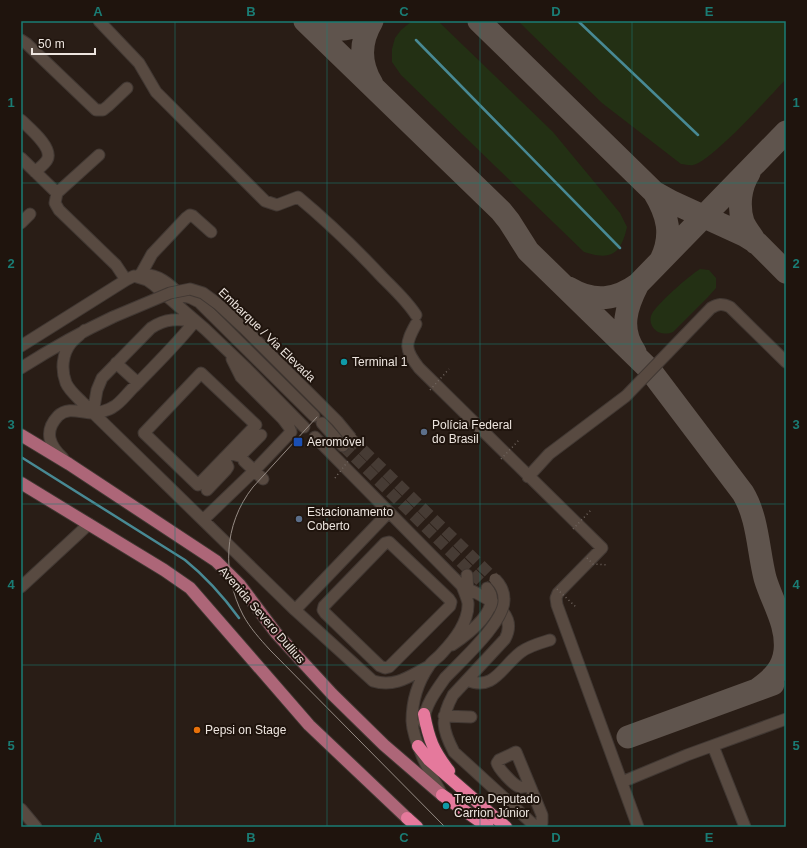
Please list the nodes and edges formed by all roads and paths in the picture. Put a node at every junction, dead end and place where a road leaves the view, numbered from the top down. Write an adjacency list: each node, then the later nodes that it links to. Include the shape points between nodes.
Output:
1 (99, 21): 37 (street, via 139,63 156,92 265,201 277,206 298,197 327,221 410,306 416,319 409,338 409,355 425,375)
2 (21, 40): 3 (street, via 96,110 103,110)
3 (127, 88)
4 (21, 120): 7 (street, via 45,145 48,155 47,160)
5 (99, 155): 8 (street)
6 (21, 158): 7 (street)
7 (36, 172): 8 (street)
8 (57, 193): 12 (street, via 55,203 58,210 116,265)
9 (30, 214): 10 (street)
10 (21, 223)
11 (211, 232): 12 (street, via 190,215)
12 (133, 277): 13 (street, via 154,275); 14 (street, via 147,280); 17 (street)
13 (180, 295): 15 (street); 16 (street, Embarque / Via Elevada, bridge, via 199,302 318,419 347,442 337,421 246,330 204,293 190,290 170,293)
14 (195, 321): 15 (street); 20 (street, via 170,319 159,322); 23 (street, via 175,346)
15 (204, 329): 18 (street)
16 (86, 330): 21 (street, Embarque / Via Elevada); 25 (street, via 71,344 64,356 62,370 72,392)
17 (21, 346)
18 (230, 354): 26 (street); 36 (street, via 241,377 289,427 290,432)
19 (786, 362): 37 (street, via 730,307 718,304 711,308 626,396 549,454)
20 (116, 363): 23 (street); 25 (street, via 102,378)
21 (21, 368)
22 (449, 369): 24 (path, bridge)
23 (138, 382): 25 (street, via 114,407)
24 (430, 390)
25 (93, 413): 35 (street, via 77,410 65,412 58,416 52,426 50,441 55,451); 44 (street)
26 (304, 427)
27 (21, 435): 35 (main road, Avenida Severo Dullius)
28 (261, 435): 31 (street, via 239,456)
29 (315, 437): 43 (street)
30 (520, 439): 32 (path, bridge)
31 (227, 456): 31 (street, via 198,485 144,433 200,374 256,425); 41 (street, via 228,467)
32 (501, 459)
33 (349, 460): 38 (path, bridge)
34 (244, 461): 36 (street)
35 (69, 464): 75 (main road, Avenida Severo Dullius, via 216,561 240,585 276,633 332,694 384,745)
36 (254, 471): 39 (street); 44 (street)
37 (528, 477): 72 (street, via 602,548 556,598)
38 (335, 478)
39 (263, 479)
40 (21, 483): 45 (main road)
41 (207, 490)
42 (592, 509): 46 (path, bridge)
43 (389, 512): 48 (street); 56 (street)
44 (203, 520): 61 (street)
45 (89, 524): 55 (street); 77 (main road, via 164,570 195,593 309,725)
46 (573, 529)
47 (587, 558): 49 (path, bridge, via 594,564)
48 (341, 560): 50 (street); 51 (street)
49 (608, 565)
50 (357, 571): 54 (street); 54 (street, via 389,542 449,599 450,606 389,667 385,668 322,610)
51 (331, 573): 54 (street); 61 (street)
52 (467, 575): 56 (street)
53 (495, 579): 66 (street, bridge, via 502,588 504,600 501,612 488,632 445,678 433,694)
54 (343, 586)
55 (21, 587)
56 (465, 587): 59 (street); 63 (street, via 467,613 462,627)
57 (487, 588): 59 (street, via 491,592)
58 (557, 589): 60 (path, bridge)
59 (492, 602): 63 (street, via 484,617 472,630); 65 (street, via 506,613 510,623 509,632)
60 (576, 607)
61 (295, 610): 64 (street, via 373,681 383,684 394,683)
62 (550, 640): 65 (street, via 522,651 494,679 478,684)
63 (442, 652): 64 (street)
64 (429, 666): 70 (street, via 417,689 413,706 412,723)
65 (467, 680): 67 (street, via 453,695)
66 (424, 714): 70 (street); 74 (highway, via 433,747)
67 (444, 716): 68 (street); 82 (street, via 447,738 454,752)
68 (471, 717)
69 (786, 719): 71 (street)
70 (418, 746): 74 (highway); 75 (street)
71 (713, 746): 72 (street); 85 (street)
72 (622, 782): 84 (street)
73 (530, 785): 83 (street, via 542,815)
74 (462, 789): 81 (highway)
75 (442, 795): 79 (highway); 80 (highway)
76 (21, 809): 78 (street)
77 (413, 824)
78 (36, 827)
79 (473, 827)
80 (488, 827)
81 (506, 827)
82 (536, 827)
83 (540, 827)
84 (638, 827)
85 (745, 827)

